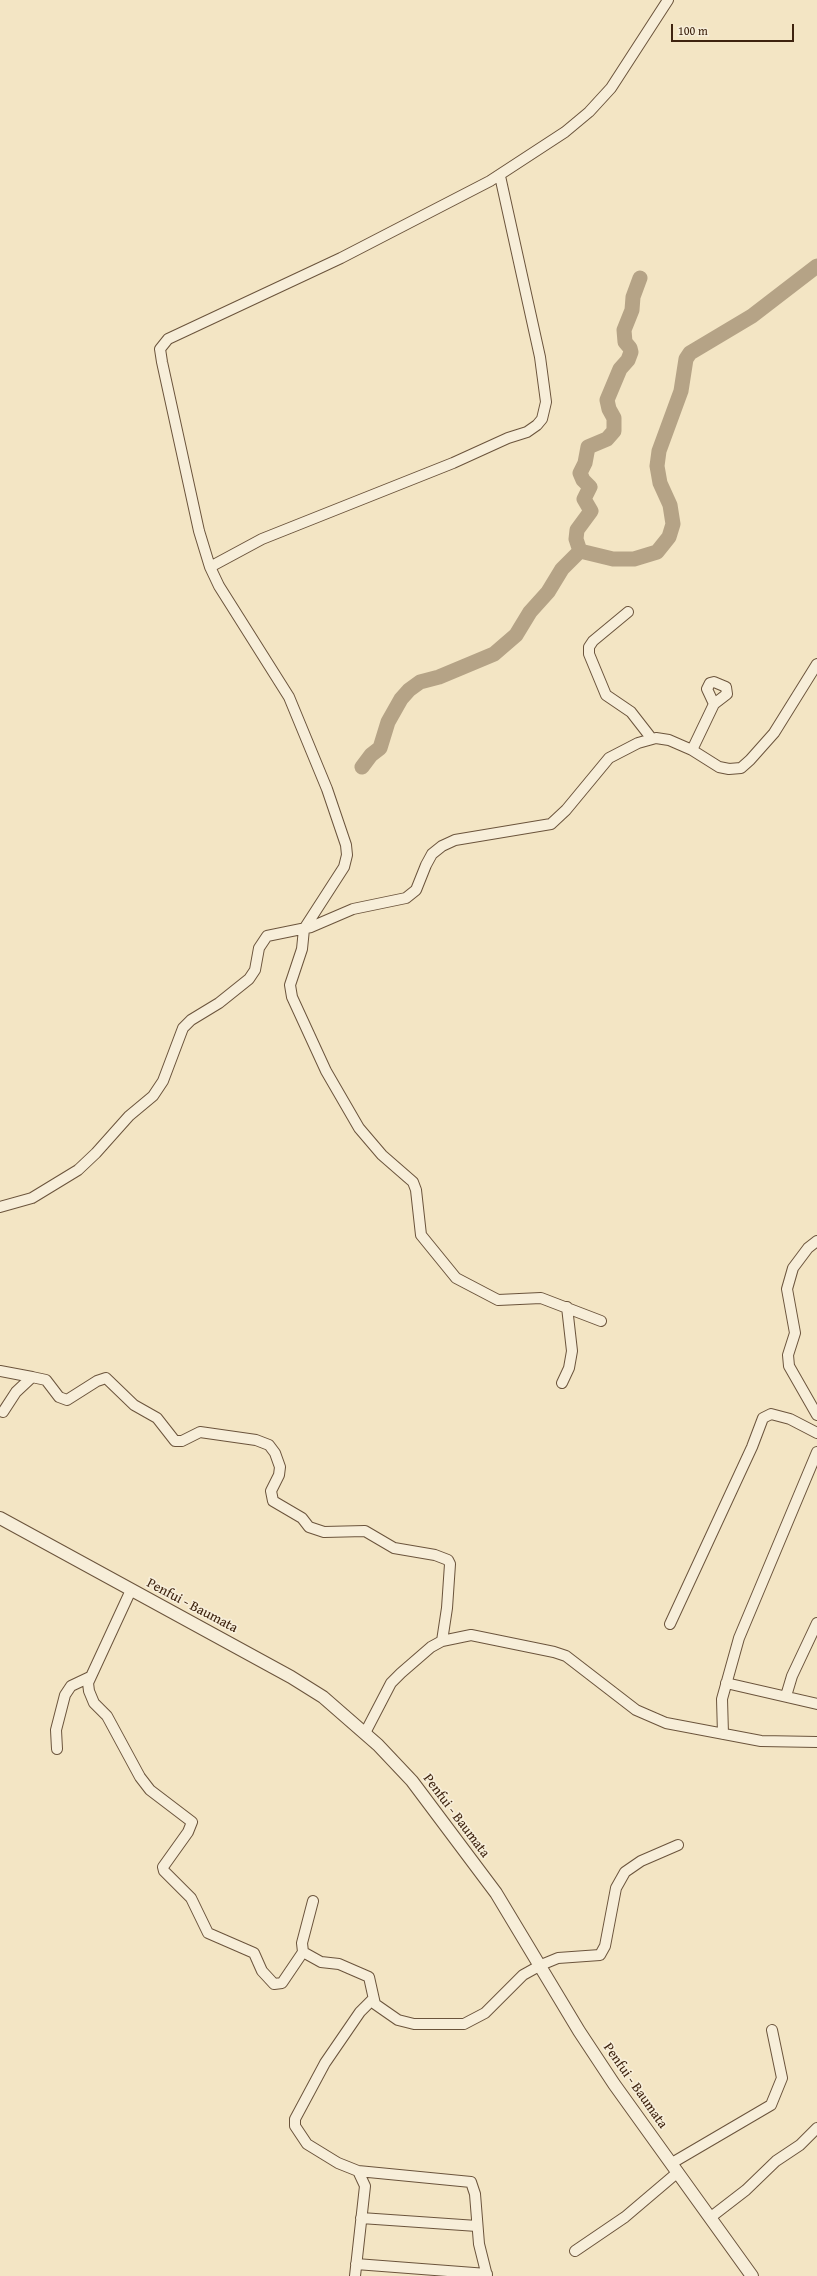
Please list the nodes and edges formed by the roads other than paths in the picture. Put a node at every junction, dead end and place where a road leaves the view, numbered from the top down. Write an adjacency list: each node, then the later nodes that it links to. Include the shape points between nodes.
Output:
1 (668, 0): 2 (street, via 616,81 589,112 565,132)
2 (500, 176): 3 (street, via 341,258 219,314 163,343 160,349 162,362 199,531); 3 (street, via 540,357 546,402 542,419 527,432 262,539)
3 (210, 567): 9 (street, via 219,586 289,697 327,790 346,845 344,867)
4 (628, 612): 7 (street, via 593,641 589,647 589,654 606,695 631,712)
5 (817, 664): 8 (street, via 774,733 745,765 735,769 724,768)
6 (714, 704): 8 (street)
7 (652, 739): 8 (street, via 669,740); 9 (street, via 628,747 609,758 566,810 551,824 454,840 432,854 411,896 354,909)
8 (692, 750)
9 (304, 929): 10 (street, via 272,934 264,939 252,976 219,1003 187,1023 156,1092 129,1116 89,1161 32,1198); 12 (street, via 302,949 290,982 292,997 326,1072 359,1128 382,1155 414,1185 418,1227 423,1238 456,1278 494,1299 504,1301 534,1297)
10 (0, 1207)
11 (817, 1241): 18 (street, via 808,1248 793,1268 787,1289 795,1333 788,1356 789,1366)
12 (567, 1307): 13 (street); 16 (street, via 572,1351 569,1368)
13 (601, 1320)
14 (0, 1371): 15 (street)
15 (32, 1377): 17 (street, via 16,1392); 25 (street, via 46,1380 59,1397 67,1400 106,1378 134,1405 157,1418 175,1441 182,1441 200,1432 256,1440 268,1445 275,1453 280,1467 271,1491 273,1501 302,1518 309,1527 324,1532 365,1531 394,1548 446,1559 450,1568)
16 (562, 1383)
17 (3, 1412)
18 (817, 1415)
19 (817, 1433): 24 (street, via 790,1419 771,1414 763,1418)
20 (817, 1452): 27 (street, via 739,1638)
21 (1, 1521): 22 (street, Penfui - Baumata)
22 (130, 1590): 26 (street); 30 (street, Penfui - Baumata, via 291,1677 323,1697)
23 (817, 1623): 28 (street, via 792,1676)
24 (670, 1624)
25 (442, 1641): 30 (street, via 431,1647 391,1683); 31 (street, via 479,1636 554,1652 572,1660 605,1688 641,1713 666,1723)
26 (90, 1677): 33 (street, via 71,1686 65,1695 56,1730); 36 (street, via 89,1691 94,1702 107,1716 140,1777 150,1790 192,1822 188,1832 163,1867 191,1898 206,1931 212,1937 254,1953 262,1971 274,1984 282,1983)
27 (726, 1682): 28 (street); 31 (street, via 722,1699)
28 (786, 1696): 29 (street)
29 (817, 1704)
30 (366, 1733): 37 (street, Penfui - Baumata, via 412,1781 496,1893)
31 (723, 1734): 32 (street, via 761,1741)
32 (817, 1742)
33 (58, 1749)
34 (678, 1845): 37 (street, via 641,1861 625,1872 616,1888 607,1939 600,1955 558,1958)
35 (313, 1901): 36 (street, via 302,1943)
36 (303, 1952): 38 (street, via 321,1962 339,1964 369,1978)
37 (541, 1965): 38 (street, via 523,1975 485,2014 464,2024 414,2024 398,2020 379,2008); 41 (street, Penfui - Baumata, via 579,2032)
38 (373, 1999): 42 (street, via 360,2012 325,2063 295,2118 294,2126 307,2144)
39 (772, 2030): 41 (street, via 782,2078 771,2105)
40 (817, 2128): 43 (street, via 800,2145 776,2161 746,2190)
41 (675, 2167): 43 (street, Penfui - Baumata); 46 (street, via 625,2217)
42 (358, 2171): 44 (street, via 365,2186); 45 (street, via 471,2182 475,2194)
43 (711, 2217): 50 (street, Penfui - Baumata)
44 (361, 2218): 45 (street); 47 (street)
45 (477, 2226): 48 (street, via 482,2262)
46 (574, 2251)
47 (356, 2264): 48 (street); 49 (street)
48 (487, 2275)
49 (355, 2276)
50 (752, 2276)

